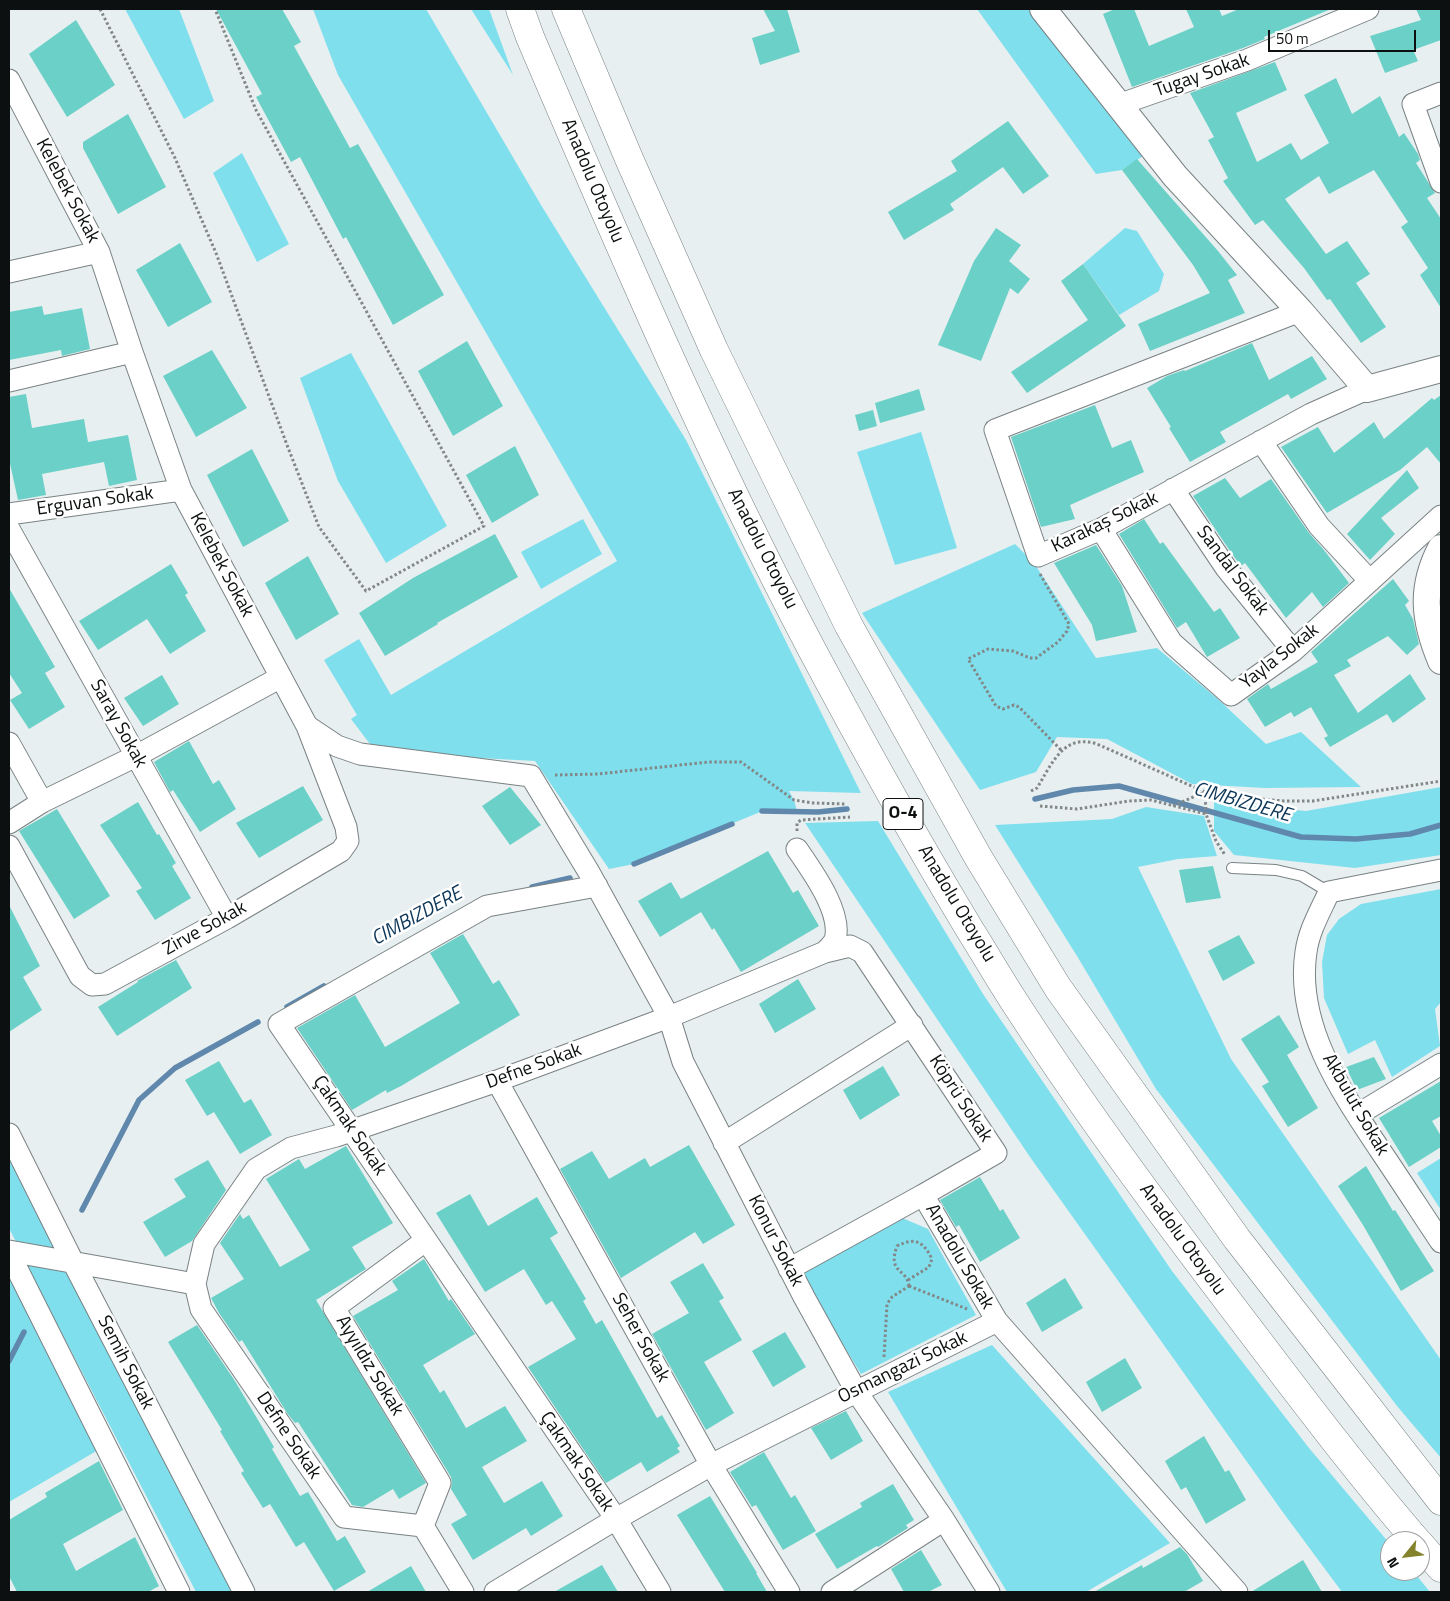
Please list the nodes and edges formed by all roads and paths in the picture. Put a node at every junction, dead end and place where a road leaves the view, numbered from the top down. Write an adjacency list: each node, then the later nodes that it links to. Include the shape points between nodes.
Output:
1 (100, 9): 2 (path, via 175,158 216,253 319,527 366,590 484,526 256,110)
2 (215, 9)
3 (520, 9): 79 (highway, Anadolu Otoyolu / O-4, via 619,245 736,499 810,646 931,865 1020,1010 1096,1123 1199,1264)
4 (566, 9): 75 (highway, O-4, via 714,350 849,626 978,857 1058,988 1237,1239)
5 (1043, 9): 9 (street)
6 (1368, 9): 9 (street, Tugay Sokak, via 1248,60)
7 (9, 80): 11 (street, Kelebek Sokak)
8 (1441, 93): 10 (street, via 1413,104)
9 (1118, 105): 13 (street, via 1175,176)
10 (1441, 182)
11 (100, 252): 12 (street); 14 (street, Kelebek Sokak)
12 (9, 272)
13 (1300, 311): 17 (street); 26 (street, Karakaş Sokak, via 995,430)
14 (132, 352): 16 (street); 20 (street, Kelebek Sokak)
15 (1441, 369): 17 (street)
16 (9, 381)
17 (1367, 388): 18 (street, Karakaş Sokak)
18 (1261, 441): 19 (street, Karakaş Sokak); 27 (street, via 1319,526)
19 (1173, 489): 24 (street, Karakaş Sokak); 28 (street, Sandal Sokak, via 1226,568)
20 (181, 490): 21 (street, Erguvan Sokak); 30 (street, Kelebek Sokak)
21 (9, 514)
22 (1441, 516): 27 (street, Yayla Sokak)
23 (9, 529): 34 (street, Saray Sokak)
24 (1101, 529): 26 (street, Karakaş Sokak); 28 (street, Yayla Sokak, via 1172,643 1231,695)
25 (1441, 548): 29 (street, via 1430,573 1426,600)
26 (1038, 556): 33 (path, via 1034,563 1069,624 1068,631 1036,658 1013,651 988,649 968,659 996,706 1002,709 1014,705 1019,707)
27 (1370, 581): 28 (street, Yayla Sokak)
28 (1293, 651)
29 (1441, 661)
30 (281, 677): 31 (street, Kelebek Sokak); 34 (street)
31 (307, 726): 35 (street, Kelebek Sokak, via 337,746 360,754); 52 (street, Zirve Sokak, via 346,826 348,841 341,851)
32 (9, 743): 39 (street)
33 (1061, 750): 37 (path, via 1037,788); 38 (path, via 1070,744 1088,741)
34 (136, 756): 39 (street); 52 (street, Saray Sokak)
35 (531, 776): 40 (path, via 741,762 794,800 812,804); 50 (street)
36 (1441, 781): 38 (path, via 1312,801)
37 (1031, 791)
38 (1205, 792): 42 (path); 43 (path)
39 (42, 802): 45 (street)
40 (845, 804)
41 (1040, 806): 42 (path, via 1076,809 1151,800)
42 (1174, 806): 43 (path)
43 (1206, 813): 48 (path, via 1216,842)
44 (850, 817): 47 (path, via 801,820 797,823)
45 (9, 823)
46 (9, 846): 52 (street, Zirve Sokak, via 80,976 92,986 105,984)
47 (797, 849): 53 (street, via 821,885 835,918 834,941)
48 (1232, 868): 51 (lane, via 1276,870 1302,876)
49 (1441, 870): 51 (street)
50 (594, 880): 54 (street, Konur Sokak); 59 (street, Çakmak Sokak, via 487,906 279,1024)
51 (1329, 892): 58 (street, Akbulut Sokak, via 1310,931 1305,969 1306,1000 1329,1068)
52 (227, 918)
53 (825, 952): 54 (street, Defne Sokak); 55 (street, Köprü Sokak, via 850,946 862,952)
54 (669, 1017): 57 (street, Defne Sokak); 61 (street, Konur Sokak, via 683,1062)
55 (912, 1025): 61 (street); 62 (street, Köprü Sokak, via 996,1153)
56 (1441, 1064): 58 (street)
57 (497, 1081): 59 (street, Defne Sokak); 74 (street, Seher Sokak)
58 (1357, 1115): 64 (street, Akbulut Sokak)
59 (352, 1130): 63 (street, Çakmak Sokak); 69 (street, Defne Sokak, via 291,1148 256,1170 204,1244)
60 (9, 1134): 66 (street, Semih Sokak)
61 (724, 1143): 67 (street, Konur Sokak)
62 (923, 1195): 67 (street, Anadolu Sokak); 71 (street, Anadolu Sokak)
63 (425, 1241): 76 (street, Çakmak Sokak); 78 (street, Ayyıldız Sokak, via 334,1308 440,1483)
64 (1441, 1242)
65 (9, 1252): 66 (street); 83 (street)
66 (73, 1262): 69 (street); 84 (street, Semih Sokak)
67 (790, 1269): 73 (street, Konur Sokak)
68 (908, 1280): 68 (path, via 894,1266 894,1256 897,1246 907,1241 917,1242 926,1246 932,1259 929,1267); 70 (path)
69 (195, 1284): 78 (street, Defne Sokak, via 201,1309 344,1517)
70 (909, 1286): 71 (path); 72 (path, via 887,1304)
71 (997, 1321): 72 (street, Osmangazi Sokak); 82 (street)
72 (883, 1378): 73 (street, Osmangazi Sokak)
73 (856, 1391): 74 (street, Osmangazi Sokak); 77 (street, Konur Sokak)
74 (711, 1465): 76 (street, Osmangazi Sokak); 88 (street, Seher Sokak)
75 (1441, 1501)
76 (616, 1519): 86 (street, Osmangazi Sokak); 87 (street, Çakmak Sokak)
77 (944, 1520): 89 (street); 90 (street, Konur Sokak)
78 (424, 1526): 85 (street)
79 (1409, 1531)
80 (1430, 1555): 81 (highway)
81 (1441, 1568)
82 (1230, 1590)
83 (179, 1592)
84 (244, 1592)
85 (463, 1592)
86 (495, 1592)
87 (660, 1592)
88 (789, 1592)
89 (832, 1592)
90 (989, 1592)

